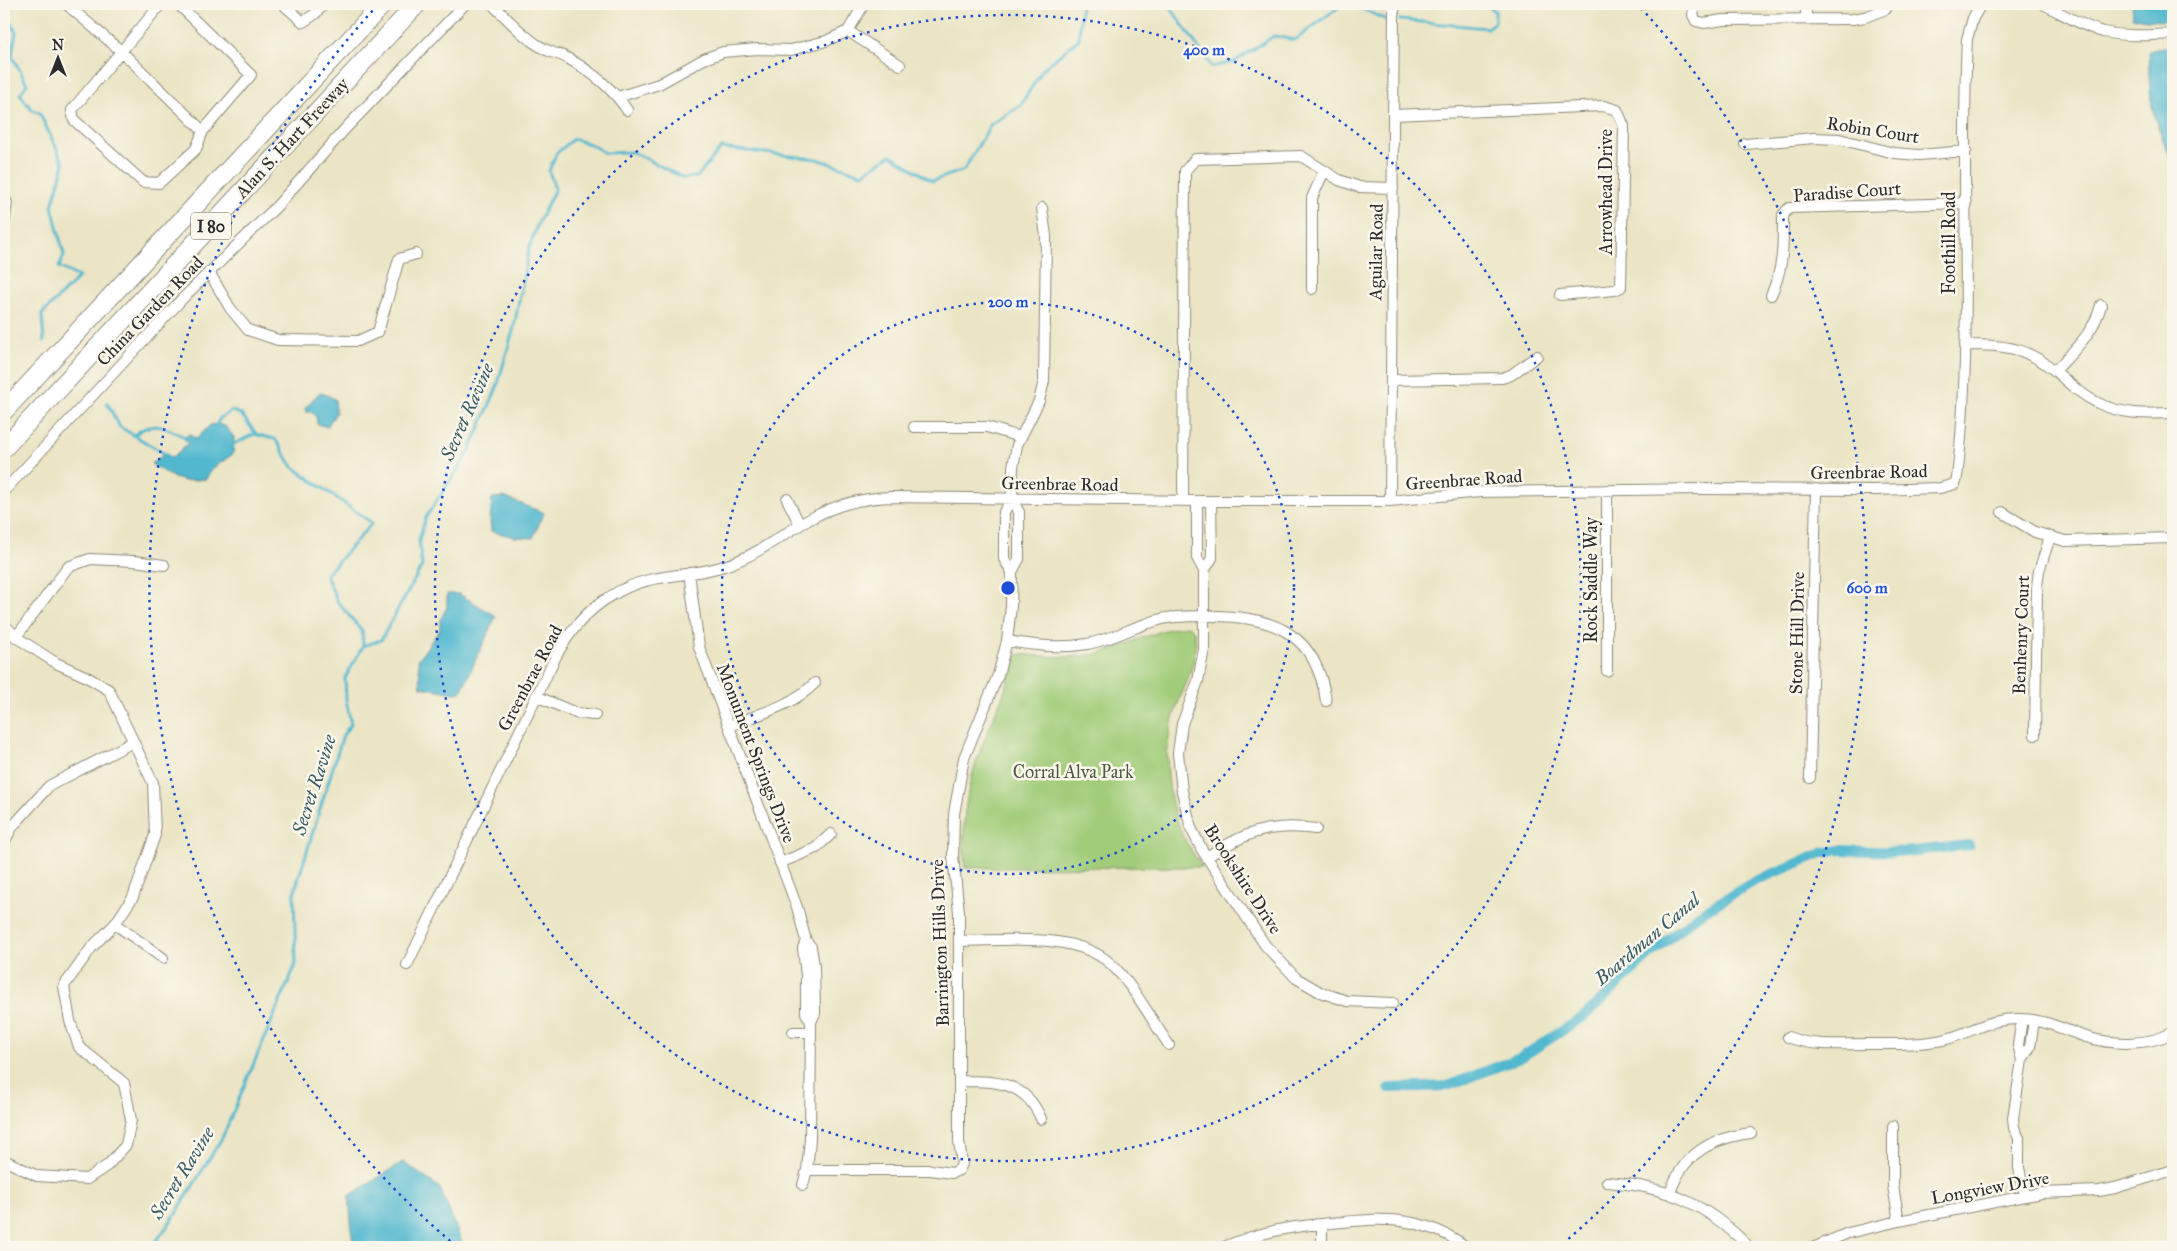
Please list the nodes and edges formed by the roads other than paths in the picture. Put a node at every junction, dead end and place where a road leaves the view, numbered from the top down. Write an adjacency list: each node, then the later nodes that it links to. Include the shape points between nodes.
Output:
1 (66, 4): 20 (street)
2 (161, 4): 20 (street)
3 (178, 4): 25 (street, via 251,75)
4 (283, 4): 5 (street, via 303,22)
5 (324, 4)
6 (383, 4): 44 (highway, Alan S. Hart Freeway / I 80)
7 (417, 4): 48 (highway, Alan S. Hart Freeway / I 80)
8 (465, 4): 35 (street, China Garden Road, via 351,122 277,206)
9 (492, 4): 22 (street, via 522,34 593,75)
10 (864, 4): 18 (street)
11 (1394, 4): 24 (street, Aguilar Road)
12 (1695, 4): 17 (street, via 1693,15 1696,21 1704,23)
13 (1806, 4): 17 (street)
14 (1981, 4): 27 (street, Foothill Road, via 1972,18 1967,38)
15 (2043, 4): 19 (street, via 2103,32)
16 (1886, 10): 17 (street, via 1853,19)
17 (1806, 19)
18 (848, 31): 21 (street); 22 (street, via 826,41 791,50 723,52 659,84)
19 (2173, 34)
20 (121, 51): 25 (street); 25 (street, via 72,110 74,120 143,182 159,183 196,149)
21 (900, 65)
22 (618, 96): 23 (street)
23 (626, 110)
24 (1394, 114): 29 (street, Aguilar Road); 37 (street, Arrowhead Drive, via 1604,106 1617,110 1624,126 1621,287)
25 (203, 131)
26 (1745, 144): 27 (street, Robin Court, via 1814,138 1840,139 1894,153 1919,155)
27 (1966, 151): 31 (street, Foothill Road)
28 (1324, 171): 29 (street, via 1359,187); 36 (street, via 1312,198); 55 (street, via 1301,156 1196,159 1185,171)
29 (1393, 188): 43 (street, Aguilar Road)
30 (4, 197): 33 (street)
31 (1966, 203): 38 (street, Paradise Court, via 1790,208 1783,215 1783,262); 40 (street, Foothill Road)
32 (1042, 208): 47 (street, via 1046,236 1044,381 1039,401)
33 (4, 224)
34 (416, 254): 35 (street, via 400,260 378,332 358,341 278,340 248,330 230,308)
35 (209, 272): 52 (street, China Garden Road)
36 (1312, 289)
37 (1560, 295)
38 (1771, 295)
39 (2101, 305): 42 (street, via 2095,325)
40 (1965, 345): 42 (street, via 1991,344 2014,348 2034,356); 49 (street, Foothill Road, via 1962,427)
41 (1537, 356): 43 (street, via 1502,378)
42 (2055, 371): 45 (street, via 2084,395 2108,408 2132,413)
43 (1391, 380): 58 (street, Aguilar Road)
44 (4, 410)
45 (2173, 413)
46 (914, 427): 47 (street, via 987,427)
47 (1020, 437): 54 (street, via 1013,467)
48 (4, 448)
49 (1955, 484): 50 (street, Greenbrae Road, via 1940,488)
50 (1816, 489): 51 (street, Greenbrae Road); 79 (street, Stone Hill Drive)
51 (1606, 490): 58 (street, Greenbrae Road, via 1465,493); 71 (street, Rock Saddle Way)
52 (4, 491)
53 (787, 499): 60 (street)
54 (1012, 499): 55 (street, Greenbrae Road); 60 (street, Greenbrae Road, via 870,498 827,511); 65 (street, Barrington Hills Drive, via 1019,512 1019,559); 65 (street, Barrington Hills Drive, via 1004,512 1004,559)
55 (1184, 501): 56 (street, Greenbrae Road)
56 (1197, 502): 57 (street, Greenbrae Road); 64 (street, Brookshire Drive, via 1197,558)
57 (1212, 502): 58 (street, Greenbrae Road); 64 (street, Brookshire Drive, via 1212,558)
58 (1390, 502)
59 (2002, 512): 61 (street)
60 (800, 525): 66 (street, Greenbrae Road, via 735,562)
61 (2050, 537): 62 (street, via 2066,541); 77 (street, Benhenry Court, via 2037,586)
62 (2173, 538)
63 (164, 564): 69 (street, via 90,559 68,567)
64 (1204, 571): 67 (street, Brookshire Drive)
65 (1012, 572): 70 (street, Barrington Hills Drive)
66 (689, 573): 73 (street, Greenbrae Road, via 641,581 598,605 564,642); 76 (street, Monument Springs Drive, via 700,647)
67 (1205, 616): 70 (street, via 1166,619 1086,645 1046,646); 74 (street, via 1260,620 1292,636 1312,657 1319,670); 83 (street, Brookshire Drive, via 1202,665 1182,724 1178,753 1186,812)
68 (4, 624): 69 (street)
69 (16, 637): 78 (street, via 56,663 109,690)
70 (1007, 640): 86 (street, Barrington Hills Drive, via 998,675 964,758 956,794 953,837)
71 (1607, 671)
72 (815, 683): 76 (street, via 784,704)
73 (536, 696): 75 (street, via 576,713); 88 (street, Greenbrae Road)
74 (1326, 701)
75 (595, 715)
76 (729, 726): 84 (street, Monument Springs Drive)
77 (2035, 735)
78 (133, 742): 82 (street, via 49,786 13,826); 85 (street, via 153,783 156,835 133,897)
79 (1810, 778)
80 (1316, 829): 83 (street, via 1283,826 1257,831 1239,837)
81 (831, 834): 84 (street, via 816,848)
82 (4, 842)
83 (1207, 857): 89 (street, Brookshire Drive, via 1265,945 1296,978 1320,992 1347,1001)
84 (780, 863): 92 (street, Monument Springs Drive, via 806,941 812,947 815,1014)
85 (115, 924): 87 (street); 104 (street, via 92,947 64,986 70,1021 79,1047 124,1083 130,1120 126,1145 108,1165 86,1179 37,1176)
86 (959, 941): 98 (street, via 1063,941 1085,947 1119,972); 100 (street, Barrington Hills Drive)
87 (163, 958)
88 (407, 965)
89 (1392, 1003)
90 (2022, 1019): 91 (street); 95 (street, via 1984,1024 1949,1038 1922,1044 1817,1044); 96 (street)
91 (2034, 1020): 94 (street, via 2104,1041 2144,1042); 97 (street)
92 (811, 1027): 93 (street); 105 (street, Monument Springs Drive)
93 (793, 1032)
94 (2172, 1033)
95 (1788, 1038)
96 (2019, 1039): 97 (street); 99 (street)
97 (2031, 1041): 99 (street)
98 (1169, 1045)
99 (2022, 1060): 110 (street, via 2013,1118 2019,1138 2019,1168)
100 (959, 1081): 101 (street, via 995,1082 1012,1087 1033,1103); 105 (street, Barrington Hills Drive, via 962,1164 959,1170 952,1173 930,1170)
101 (1041, 1119)
102 (1893, 1126): 111 (street, via 1893,1186)
103 (1751, 1133): 109 (street, via 1726,1137 1703,1148 1683,1166)
104 (4, 1160)
105 (807, 1170): 108 (street, Monument Springs Drive)
106 (2173, 1170): 110 (street, Longview Drive, via 2099,1191)
107 (1606, 1182): 109 (street, via 1640,1185)
108 (803, 1185)
109 (1670, 1193): 116 (street, via 1713,1215)
110 (2025, 1196): 111 (street, Longview Drive)
111 (1899, 1221): 117 (street, Longview Drive, via 1848,1234)
112 (1322, 1224): 113 (street, via 1269,1231); 114 (street); 115 (street, via 1406,1221 1434,1230)
113 (1224, 1247)
114 (1322, 1247)
115 (1466, 1247)
116 (1749, 1247)
117 (1815, 1247)

